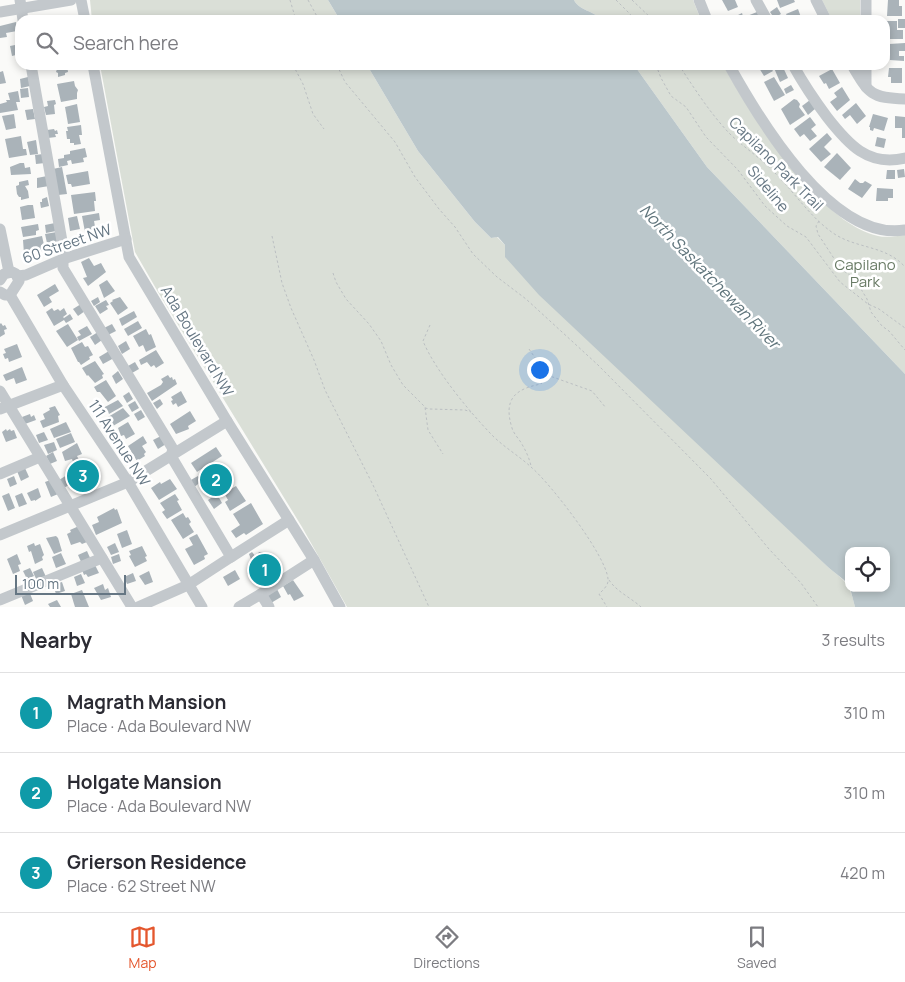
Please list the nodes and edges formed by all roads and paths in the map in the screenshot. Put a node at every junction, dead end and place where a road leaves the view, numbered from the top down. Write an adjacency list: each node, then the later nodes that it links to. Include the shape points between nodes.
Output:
1 (71, 0): 11 (street)
2 (81, 0): 13 (street)
3 (290, 0): 14 (path)
4 (308, 0): 15 (path)
5 (616, 0): 16 (path)
6 (632, 0): 17 (path)
7 (699, 0): 18 (street)
8 (756, 0): 19 (street)
9 (816, 0): 20 (street)
10 (866, 0): 21 (street)
11 (20, 4): 12 (street)
12 (0, 12)
13 (84, 15)
14 (294, 15)
15 (316, 15)
16 (631, 15)
17 (648, 15)
18 (705, 15)
19 (764, 15)
20 (824, 15)
21 (866, 15)
22 (32, 70): 42 (street, via 63,247)
23 (94, 70): 40 (street, Ada Boulevard NW)
24 (296, 70): 34 (path, via 313,114)
25 (339, 70): 86 (path, via 345,82 395,142 415,177 473,254 598,365 712,479)
26 (658, 70): 48 (path, Sideline, via 671,96 686,107 706,137 738,170 762,202 782,222 806,237 840,282)
27 (682, 70): 36 (path, Capilano Park Trail, via 729,133 775,172)
28 (732, 70): 38 (street, via 780,146 819,190 861,224 887,231)
29 (796, 70): 35 (street, via 848,142 870,156 888,160)
30 (855, 70): 32 (street)
31 (866, 70): 32 (street)
32 (866, 87): 33 (street, via 877,97)
33 (905, 99)
34 (324, 130)
35 (905, 158)
36 (818, 221): 43 (path, Capilano Park Trail, via 843,239 891,255); 48 (path, via 818,234 841,268 855,279)
37 (0, 229): 41 (street)
38 (905, 230)
39 (272, 236): 83 (path, via 282,283 325,390)
40 (126, 239): 42 (street, 60 Street NW); 60 (street, Ada Boulevard NW, via 129,258)
41 (2, 246): 45 (street)
42 (62, 260): 45 (street, 60 Street NW, via 26,275); 62 (street, via 63,268 173,449)
43 (905, 267)
44 (333, 273): 56 (path, via 346,299 382,342 403,385)
45 (13, 274): 46 (street, via 4,274); 47 (street, via 18,284)
46 (0, 280)
47 (5, 294): 54 (street, 111 Avenue NW)
48 (868, 304): 50 (path, Sideline); 52 (path, via 882,326)
49 (430, 325): 59 (path, via 423,341 426,348)
50 (905, 328)
51 (530, 349): 53 (path)
52 (905, 350)
53 (547, 375): 58 (path, via 592,391); 64 (path, via 541,384 520,389 510,401 512,429)
54 (63, 385): 57 (street); 66 (street, 111 Avenue NW)
55 (0, 391): 57 (street)
56 (425, 407): 59 (path); 61 (path, via 428,430)
57 (4, 408): 63 (street)
58 (606, 408)
59 (471, 412): 64 (path, via 492,435)
60 (228, 421): 62 (street); 68 (street, Ada Boulevard NW)
61 (443, 454)
62 (171, 456): 66 (street); 70 (street)
63 (40, 457): 65 (street); 67 (street)
64 (532, 467): 73 (path, via 570,511 604,564)
65 (0, 474)
66 (128, 482): 67 (street); 74 (street, 111 Avenue NW)
67 (71, 505): 69 (street); 71 (street)
68 (289, 520): 70 (street); 72 (street, Ada Boulevard NW)
69 (0, 535)
70 (231, 557): 74 (street)
71 (102, 558): 76 (street); 77 (street)
72 (314, 560): 75 (street); 82 (street, Ada Boulevard NW)
73 (608, 580): 84 (path, via 606,588 599,594); 85 (path)
74 (188, 585): 78 (street); 79 (street, 111 Avenue NW)
75 (261, 594): 80 (street); 81 (street)
76 (0, 600)
77 (132, 607)
78 (138, 607)
79 (202, 607)
80 (239, 607)
81 (269, 607)
82 (340, 607)
83 (429, 607)
84 (606, 607)
85 (641, 607)
86 (818, 607)

